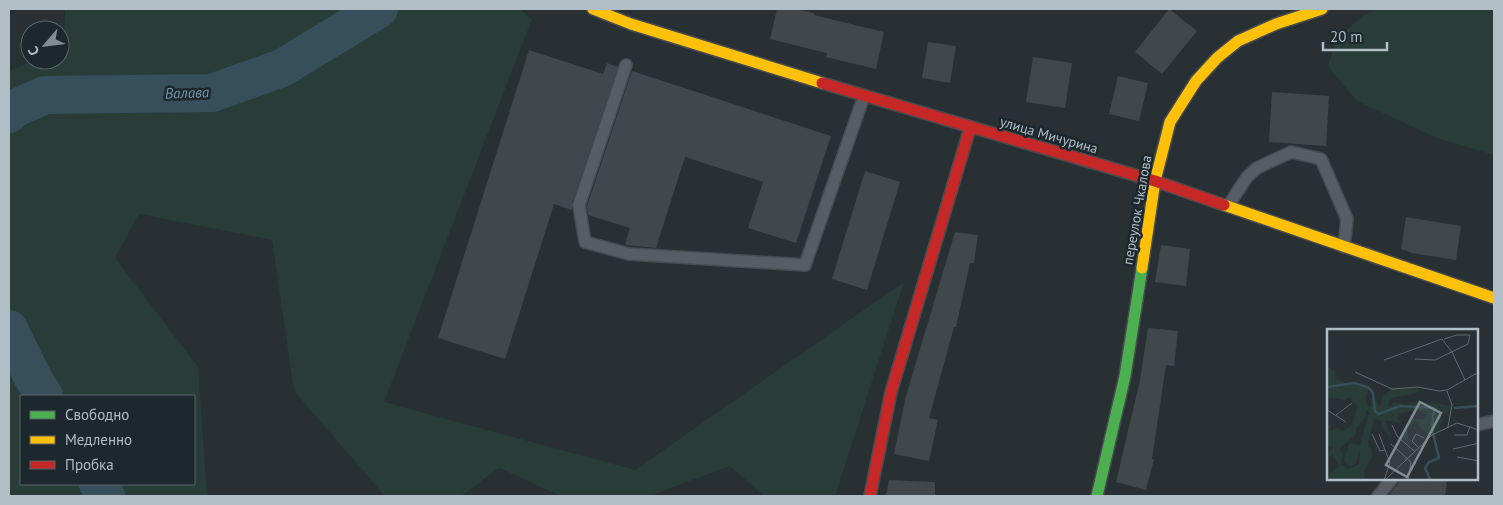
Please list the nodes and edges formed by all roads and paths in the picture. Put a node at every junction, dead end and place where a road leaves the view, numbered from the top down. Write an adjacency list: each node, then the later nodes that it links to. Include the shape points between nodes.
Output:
1 (593, 9): 4 (street, улица Мичурина, via 631,24)
2 (1322, 9): 6 (street, переулок Чкалова, via 1238,41 1217,58 1196,81 1170,122)
3 (626, 65): 4 (lane, via 579,205 584,242 629,254 805,266)
4 (864, 96): 5 (street, улица Мичурина)
5 (970, 128): 6 (street, улица Мичурина); 13 (street, via 891,392)
6 (1155, 181): 7 (street, улица Мичурина); 14 (street, переулок Чкалова, via 1125,376)
7 (1227, 206): 8 (street, улица Мичурина); 8 (lane, via 1257,168 1292,152 1321,159 1347,219)
8 (1344, 247): 9 (street, улица Мичурина)
9 (1494, 298)
10 (1494, 421): 11 (lane)
11 (1478, 425)
12 (1391, 480): 15 (lane)
13 (870, 496)
14 (1096, 496)
15 (1378, 496)

